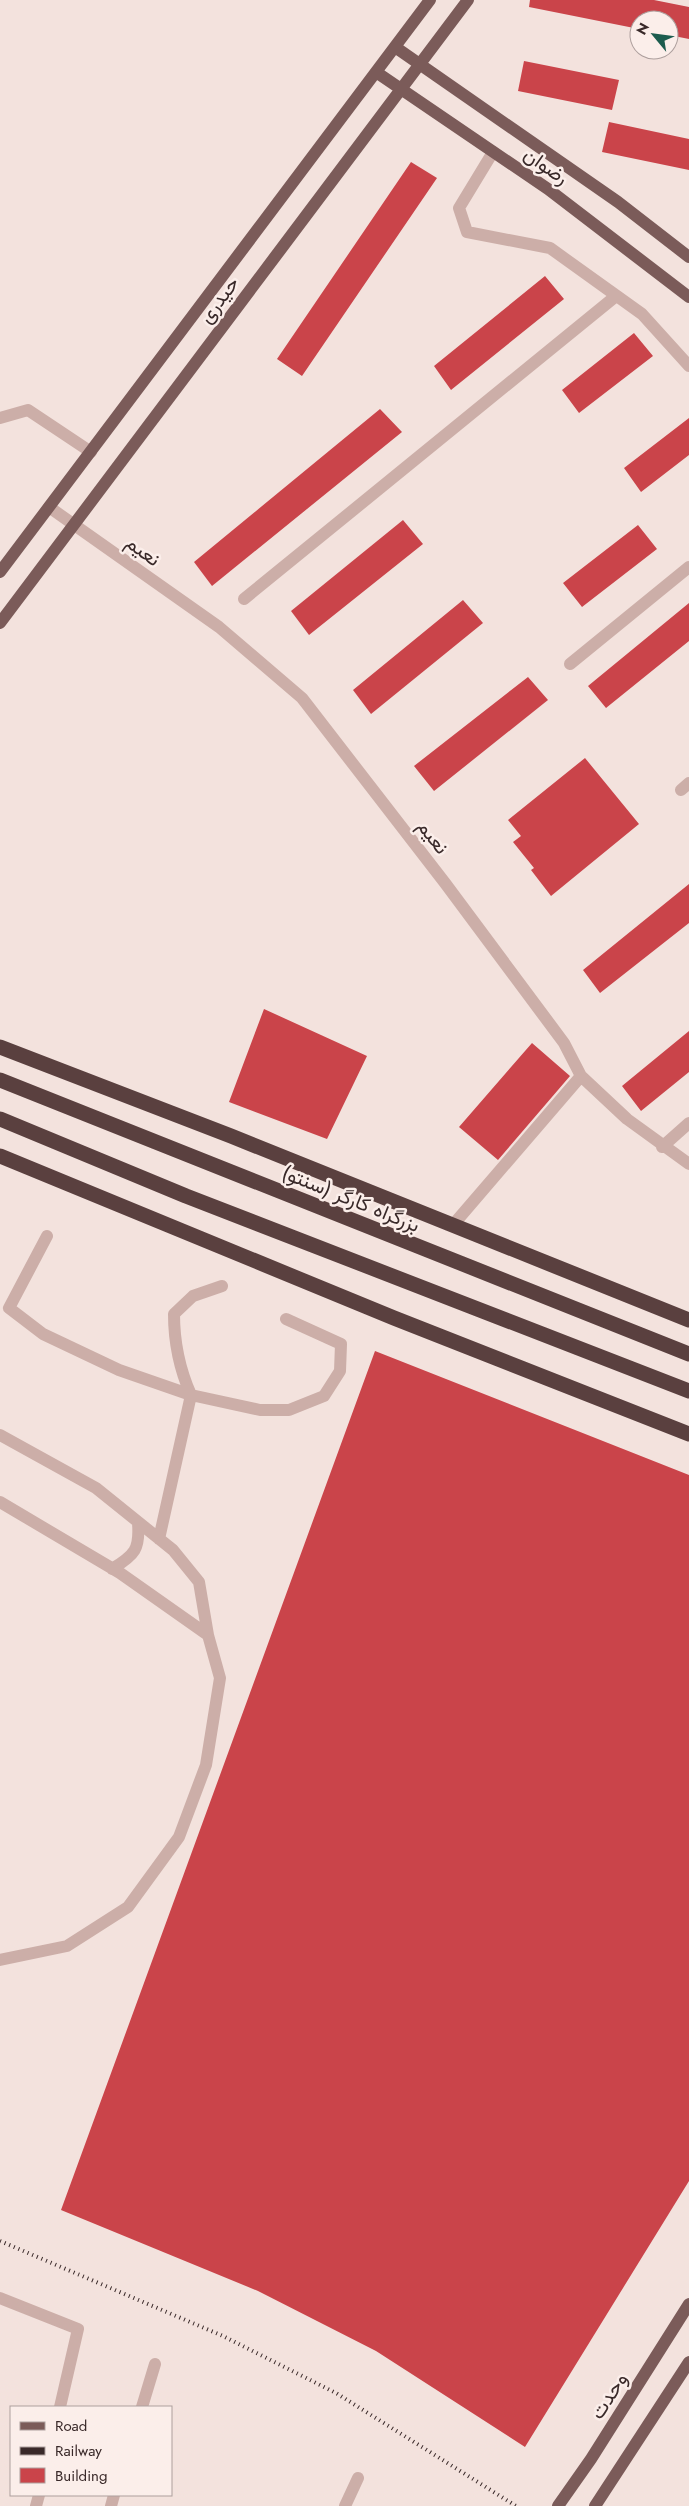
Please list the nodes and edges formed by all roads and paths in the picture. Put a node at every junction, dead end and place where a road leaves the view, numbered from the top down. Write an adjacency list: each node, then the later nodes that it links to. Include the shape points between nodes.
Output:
1 (430, 0): 3 (main road, حیدری)
2 (468, 0): 4 (main road, حیدری)
3 (395, 47): 4 (main road, رضوان); 5 (main road, حیدری)
4 (420, 64): 6 (main road, حیدری); 8 (main road, رضوان, via 618,202)
5 (376, 72): 6 (main road, رضوان); 13 (main road, حیدری)
6 (400, 90): 7 (main road, رضوان); 15 (main road, حیدری)
7 (493, 152): 9 (street, via 459,208 467,232 550,248); 10 (main road, رضوان, via 548,189)
8 (689, 257)
9 (616, 296): 11 (street, via 642,314); 18 (street)
10 (689, 297)
11 (689, 366)
12 (0, 418): 13 (street, via 28,410)
13 (91, 452): 14 (main road, حیدری)
14 (49, 507): 15 (street, نعیم); 17 (main road, حیدری)
15 (74, 524): 19 (main road, حیدری); 22 (street, نعیم, via 219,628 302,698 440,875 564,1043)
16 (689, 567): 20 (street)
17 (0, 572)
18 (244, 599)
19 (0, 623)
20 (570, 664)
21 (0, 1047): 29 (highway)
22 (581, 1076): 26 (street, نعیم); 29 (street)
23 (0, 1080): 35 (highway, بزرگراه کارگر (سنتو))
24 (0, 1119): 36 (highway, via 186,1196)
25 (689, 1123): 26 (street)
26 (662, 1147): 28 (street, نعیم)
27 (0, 1156): 38 (highway, via 394,1318)
28 (689, 1164)
29 (453, 1225): 34 (highway)
30 (47, 1236): 32 (street)
31 (222, 1286): 37 (street, via 193,1296 174,1314 181,1373)
32 (5, 1305): 37 (street, via 43,1334 119,1370)
33 (286, 1319): 37 (street, via 341,1344 340,1371 324,1396 290,1410 260,1410)
34 (689, 1320)
35 (689, 1354)
36 (689, 1391)
37 (191, 1396): 42 (street)
38 (689, 1434)
39 (0, 1435): 41 (street, via 96,1488)
40 (0, 1502): 43 (street)
41 (138, 1522): 42 (street); 43 (street, via 139,1538 131,1558)
42 (159, 1539): 44 (street, via 173,1550 199,1582)
43 (112, 1568): 44 (street)
44 (208, 1635): 45 (street, via 220,1678 206,1765 178,1837 128,1907 67,1946)
45 (0, 1960)
46 (0, 2298): 50 (street, via 78,2330)
47 (689, 2304): 54 (main road, وحدت)
48 (689, 2362): 55 (main road)
49 (155, 2364): 51 (street)
50 (60, 2406)
51 (142, 2406)
52 (358, 2478): 53 (street)
53 (345, 2506)
54 (558, 2506)
55 (596, 2506)

